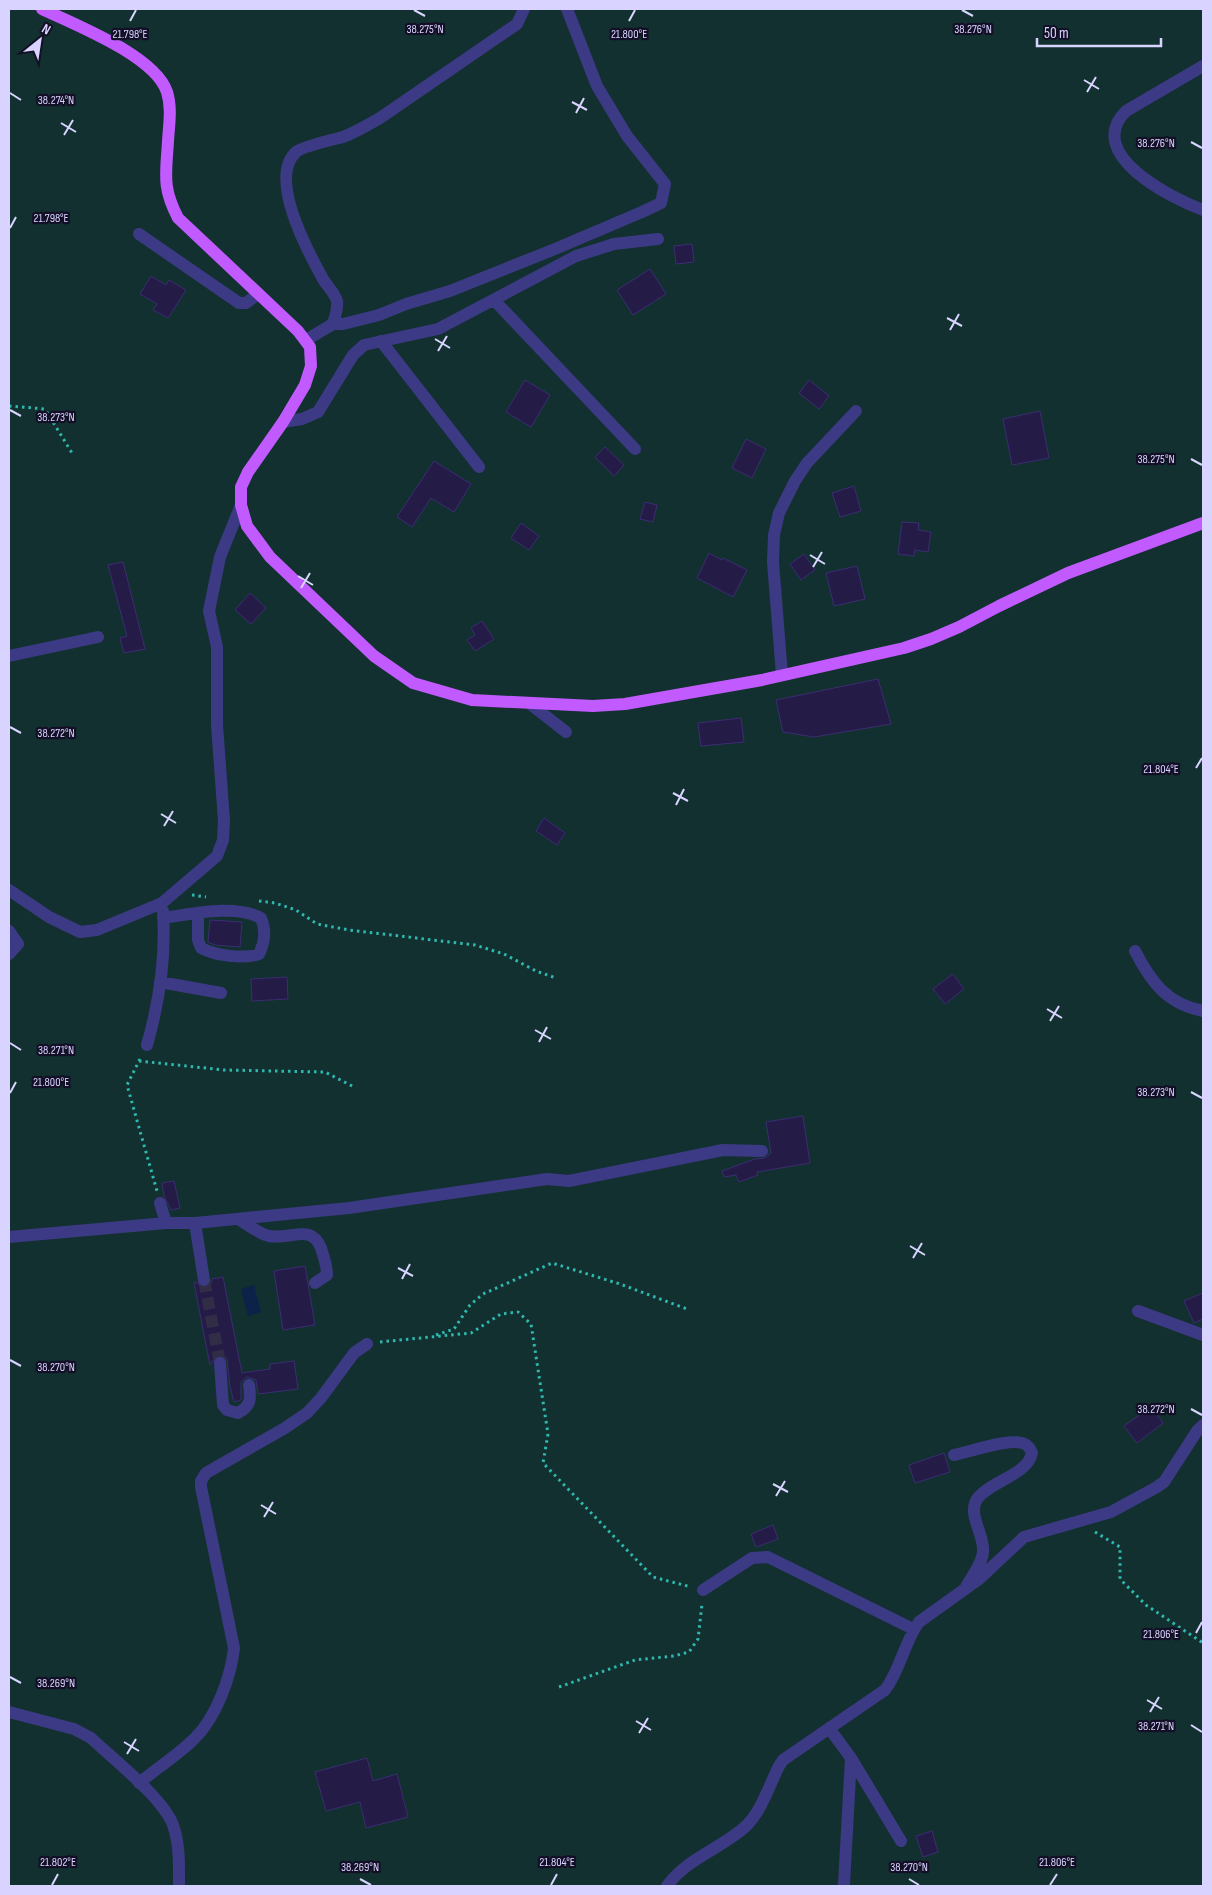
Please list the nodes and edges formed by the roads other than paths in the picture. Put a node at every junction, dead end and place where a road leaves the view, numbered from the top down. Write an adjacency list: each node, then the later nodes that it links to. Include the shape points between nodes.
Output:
1 (42, 9): 8 (main road, via 147,64 158,77 166,90 170,107 165,183 169,201 178,218)
2 (524, 9): 10 (street, via 517,24 363,129 302,148 289,161 286,170 289,203 304,243 337,300)
3 (567, 9): 10 (street, via 597,86 627,136 665,184 661,203 450,291 379,315)
4 (1203, 66): 5 (street, via 1126,111 1115,126 1114,137 1115,145 1126,162 1144,178 1176,199)
5 (1203, 209)
6 (139, 234): 8 (street, via 239,303 246,303)
7 (658, 239): 9 (street, via 614,244 576,256)
8 (258, 294): 11 (main road)
9 (494, 300): 12 (street, via 438,329); 15 (street)
10 (333, 324): 11 (street)
11 (306, 340): 14 (main road, via 310,347 311,366 306,385)
12 (381, 341): 14 (street, via 364,344 352,355 318,412); 16 (street)
13 (856, 411): 21 (street, via 807,463 780,513 774,535 773,562)
14 (283, 422): 17 (main road, via 248,472 241,487)
15 (635, 449)
16 (479, 467)
17 (241, 505): 22 (main road, via 247,526 270,557 374,656 414,683 472,700); 25 (street, via 220,557 209,611 218,647 217,725 223,840 218,856)
18 (1203, 523): 21 (main road, via 1068,574 931,639)
19 (98, 637): 20 (street)
20 (9, 656)
21 (782, 675): 22 (main road, via 625,704)
22 (528, 703): 23 (street)
23 (566, 732)
24 (9, 890): 25 (street, via 49,917 80,932 97,930)
25 (162, 903): 27 (street)
26 (198, 913): 26 (street, via 219,911 253,914 261,918 264,945 259,954 250,957 201,948); 27 (street)
27 (163, 918): 31 (street)
28 (9, 931): 30 (street, via 18,944)
29 (1134, 951): 33 (street, via 1145,970 1174,1002)
30 (9, 954)
31 (160, 982): 32 (street); 34 (street)
32 (221, 993)
33 (1203, 1010)
34 (147, 1045)
35 (762, 1151): 37 (street, via 723,1150 569,1181 547,1180 349,1208)
36 (160, 1203): 38 (street)
37 (238, 1219): 39 (street); 42 (street, via 267,1236 314,1236 327,1265 327,1275)
38 (166, 1223): 39 (street); 40 (street)
39 (195, 1223): 41 (street)
40 (9, 1238)
41 (204, 1280)
42 (315, 1282)
43 (1138, 1311): 44 (street)
44 (1203, 1335)
45 (367, 1344): 56 (street, via 354,1352 307,1413 203,1476 201,1487 234,1648 231,1669 214,1712 204,1727 194,1739)
46 (220, 1363): 47 (street, via 223,1405 228,1410 238,1413 245,1410 251,1398)
47 (249, 1385)
48 (1203, 1425): 51 (street, via 1164,1482 1156,1488 1110,1512 1024,1536)
49 (954, 1455): 51 (street, via 1013,1442 1023,1443 1032,1452 1029,1463 977,1499 974,1515 983,1551)
50 (703, 1590): 52 (street, via 752,1558 768,1557)
51 (964, 1590): 52 (street, via 929,1613)
52 (913, 1630): 54 (street, via 885,1690)
53 (9, 1712): 56 (street, via 82,1733)
54 (829, 1728): 55 (street); 60 (street, via 778,1766 758,1811 746,1826 684,1867)
55 (851, 1758): 57 (street); 58 (street)
56 (139, 1783): 59 (street, via 173,1825 178,1850)
57 (901, 1841)
58 (844, 1884)
59 (179, 1886)
60 (666, 1886)

